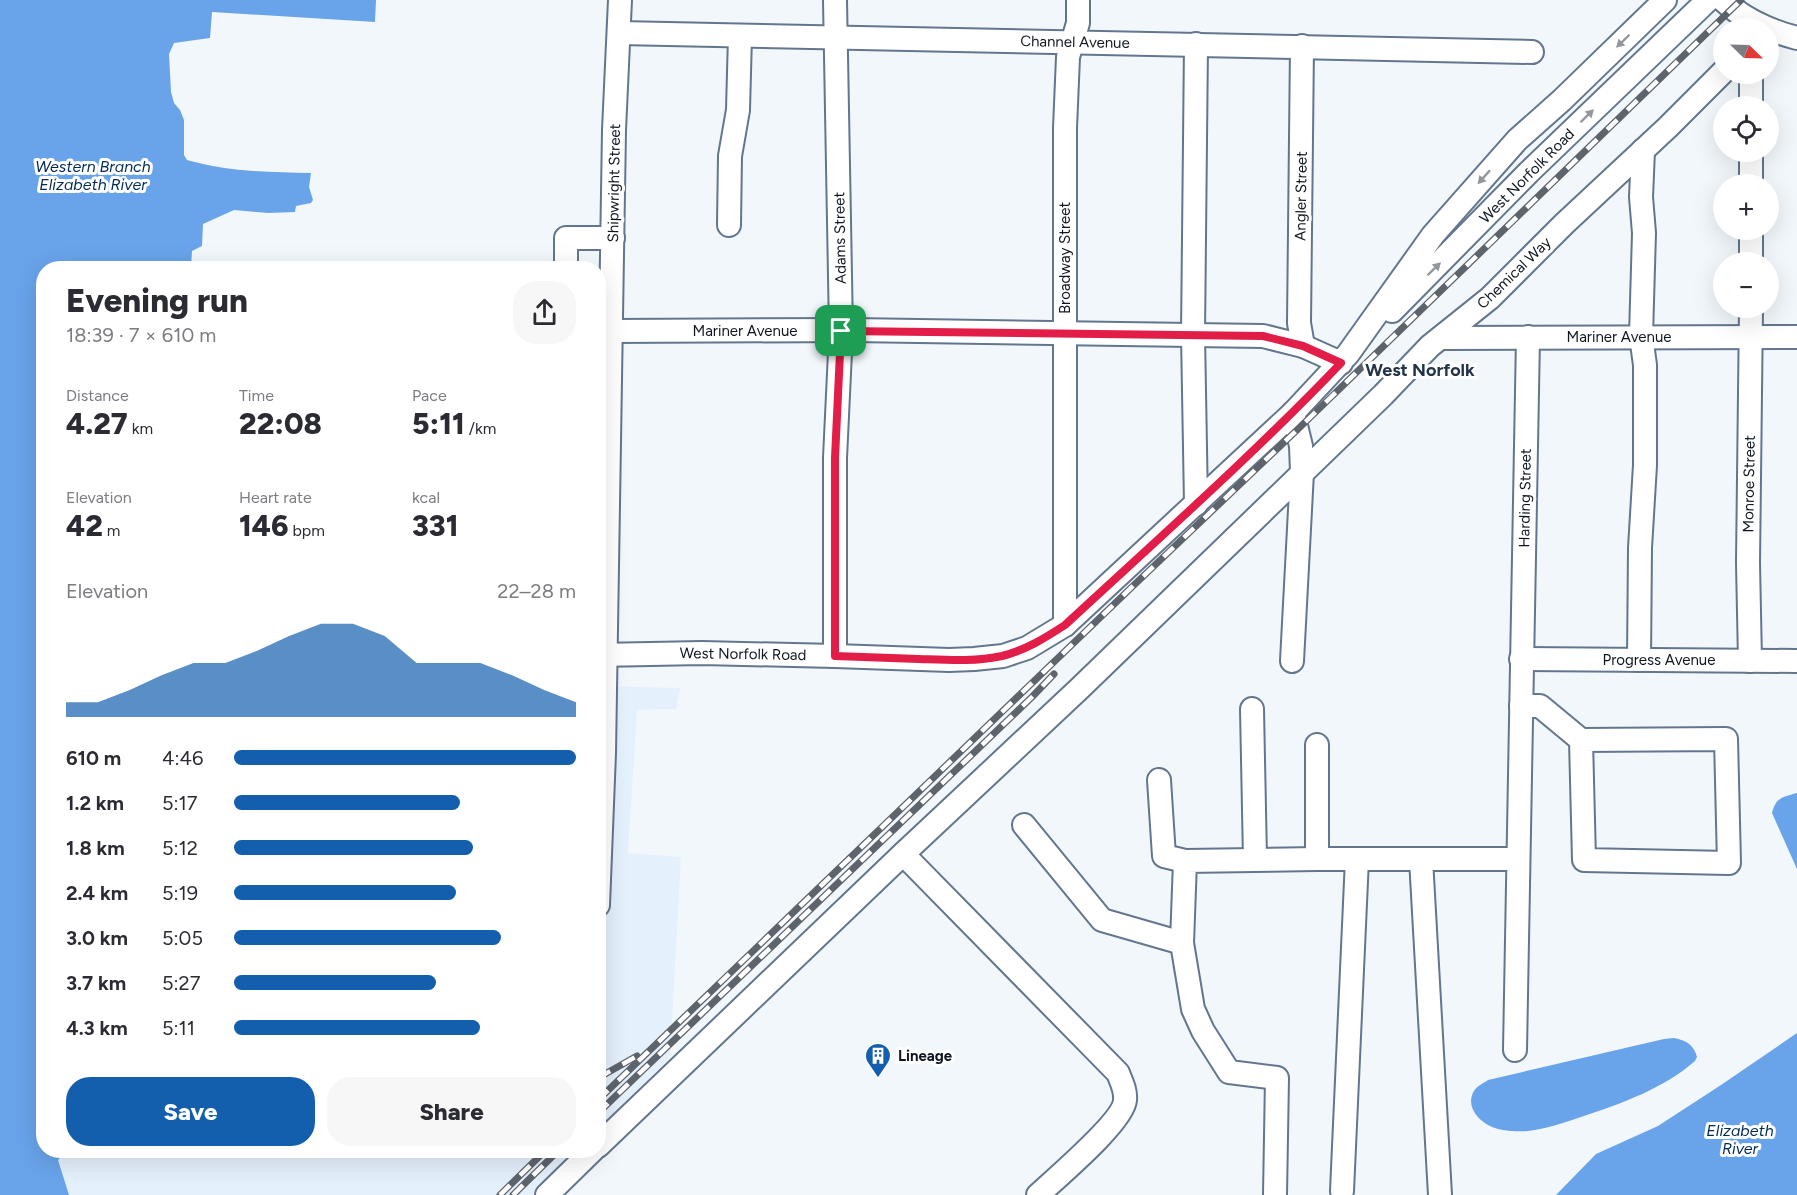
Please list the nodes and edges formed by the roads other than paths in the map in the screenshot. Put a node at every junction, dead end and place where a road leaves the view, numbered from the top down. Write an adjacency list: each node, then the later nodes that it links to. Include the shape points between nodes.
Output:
1 (620, 0): 8 (street, Shipwright Street)
2 (835, 0): 11 (street, Adams Street)
3 (1078, 0): 13 (street, Broadway Street)
4 (1665, 0): 34 (street, West Norfolk Road, one-way to 34, via 1517,140 1433,235)
5 (1708, 0): 34 (street, West Norfolk Road, one-way to 5, via 1529,172)
6 (1723, 0): 7 (street)
7 (1747, 18)
8 (619, 33): 10 (street, Channel Avenue); 20 (street, Shipwright Street)
9 (1779, 33): 12 (street)
10 (740, 36): 11 (street, Channel Avenue); 19 (street, via 738,110 730,156)
11 (836, 38): 13 (street, Channel Avenue); 24 (street, Adams Street)
12 (1797, 38)
13 (1073, 42): 14 (street, Channel Avenue); 25 (street, Broadway Street, via 1068,57 1065,128)
14 (1196, 44): 15 (street, Channel Avenue); 26 (street)
15 (1302, 46): 16 (street, Channel Avenue); 32 (street, Angler Street, via 1299,323)
16 (1532, 52)
17 (1713, 82): 18 (street, Chemical Way)
18 (1643, 150): 27 (street); 31 (street, Chemical Way, via 1490,298)
19 (729, 225)
20 (613, 238): 21 (street, via 566,238); 23 (street, Shipwright Street)
21 (566, 261)
22 (1750, 318): 29 (street, Monroe Street)
23 (612, 331): 24 (street, Mariner Avenue); 33 (street, Shipwright Street)
24 (841, 331): 25 (street, Mariner Avenue); 40 (street, Adams Street, via 835,458)
25 (1065, 334): 26 (street, Mariner Avenue); 38 (street, Broadway Street)
26 (1193, 335): 32 (street, Mariner Avenue, via 1263,336); 37 (street)
27 (1641, 336): 28 (street, Mariner Avenue); 29 (street, Mariner Avenue); 42 (street, via 1645,365 1645,465)
28 (1528, 337): 31 (street, Mariner Avenue); 41 (street, Harding Street)
29 (1750, 337): 30 (street, Mariner Avenue); 44 (street, Monroe Street)
30 (1797, 337)
31 (1441, 338): 36 (street, Chemical Way)
32 (1303, 346): 34 (street, Mariner Avenue)
33 (606, 352)
34 (1344, 359): 35 (street, West Norfolk Road)
35 (1293, 413): 36 (street); 37 (street, West Norfolk Road)
36 (1302, 472): 43 (street); 52 (street, Chemical Way)
37 (1196, 504): 38 (street, West Norfolk Road)
38 (1065, 625): 40 (street, West Norfolk Road, via 1027,648 1003,656 949,660)
39 (606, 655): 40 (street, West Norfolk Road)
40 (835, 656)
41 (1521, 659): 42 (street, Progress Avenue); 46 (street, Harding Street)
42 (1639, 660): 44 (street, Progress Avenue)
43 (1292, 661)
44 (1750, 661): 45 (street, Progress Avenue)
45 (1797, 661)
46 (1521, 706): 48 (street, via 1540,706); 55 (street, Harding Street)
47 (1252, 710): 56 (street)
48 (1581, 740): 48 (street, via 1726,739 1729,863 1584,860)
49 (1317, 745): 57 (street)
50 (1159, 780): 58 (street, via 1164,856)
51 (1024, 825): 59 (street, via 1102,920)
52 (903, 854): 61 (street, Chemical Way); 65 (street, via 1118,1073 1124,1086 1126,1101 1120,1115)
53 (1357, 859): 54 (street); 57 (street); 63 (street)
54 (1421, 859): 55 (street); 67 (street)
55 (1518, 859): 60 (street, Harding Street)
56 (1255, 860): 57 (street); 58 (street)
57 (1317, 860)
58 (1185, 861): 59 (street)
59 (1182, 943): 66 (street, via 1193,1009 1229,1072 1277,1078)
60 (1515, 1050)
61 (606, 1138)
62 (585, 1158): 64 (street)
63 (1342, 1191)
64 (547, 1195)
65 (1038, 1195)
66 (1275, 1195)
67 (1440, 1195)

